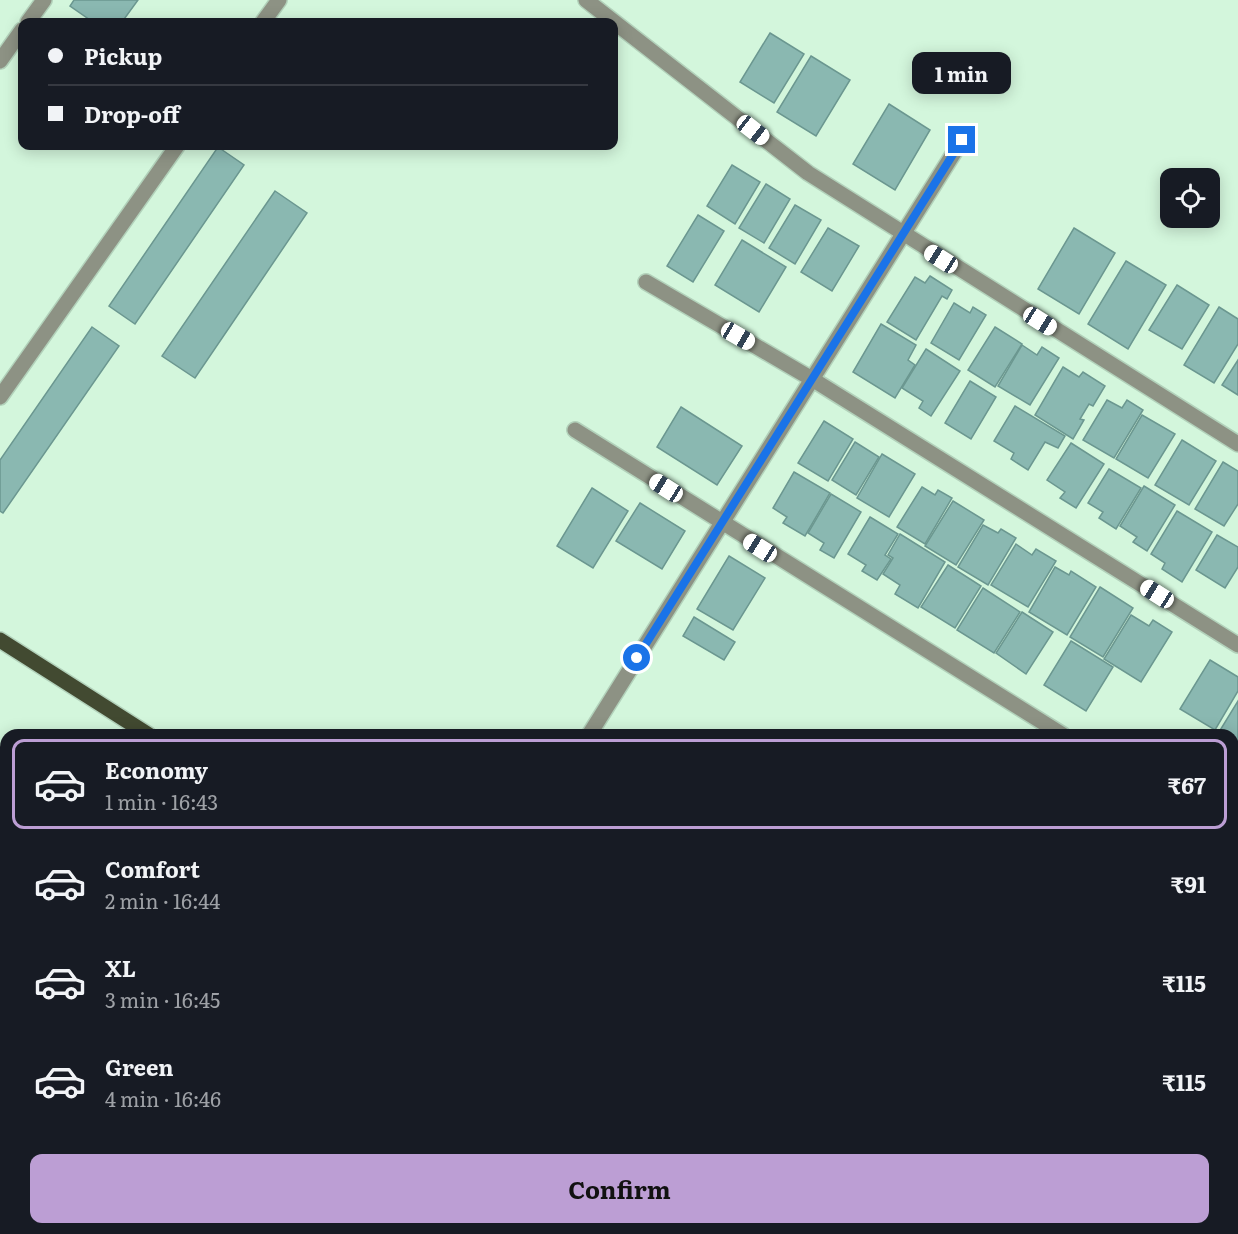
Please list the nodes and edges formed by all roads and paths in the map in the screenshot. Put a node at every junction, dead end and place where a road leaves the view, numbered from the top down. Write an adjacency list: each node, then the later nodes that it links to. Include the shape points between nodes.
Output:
1 (44, 0): 4 (street)
2 (279, 0): 5 (street)
3 (586, 0): 6 (street)
4 (31, 18)
5 (266, 18)
6 (609, 18)
7 (618, 25): 12 (street, via 808,173)
8 (18, 36): 9 (street)
9 (0, 61)
10 (962, 140): 12 (street)
11 (174, 150): 15 (street)
12 (902, 234): 14 (street); 17 (street)
13 (646, 282): 14 (street)
14 (812, 379): 18 (street); 20 (street)
15 (0, 397)
16 (575, 430): 18 (street)
17 (1238, 444)
18 (720, 522): 22 (street); 23 (street)
19 (0, 640): 21 (main road)
20 (1238, 645)
21 (140, 729)
22 (593, 729)
23 (1053, 729)

